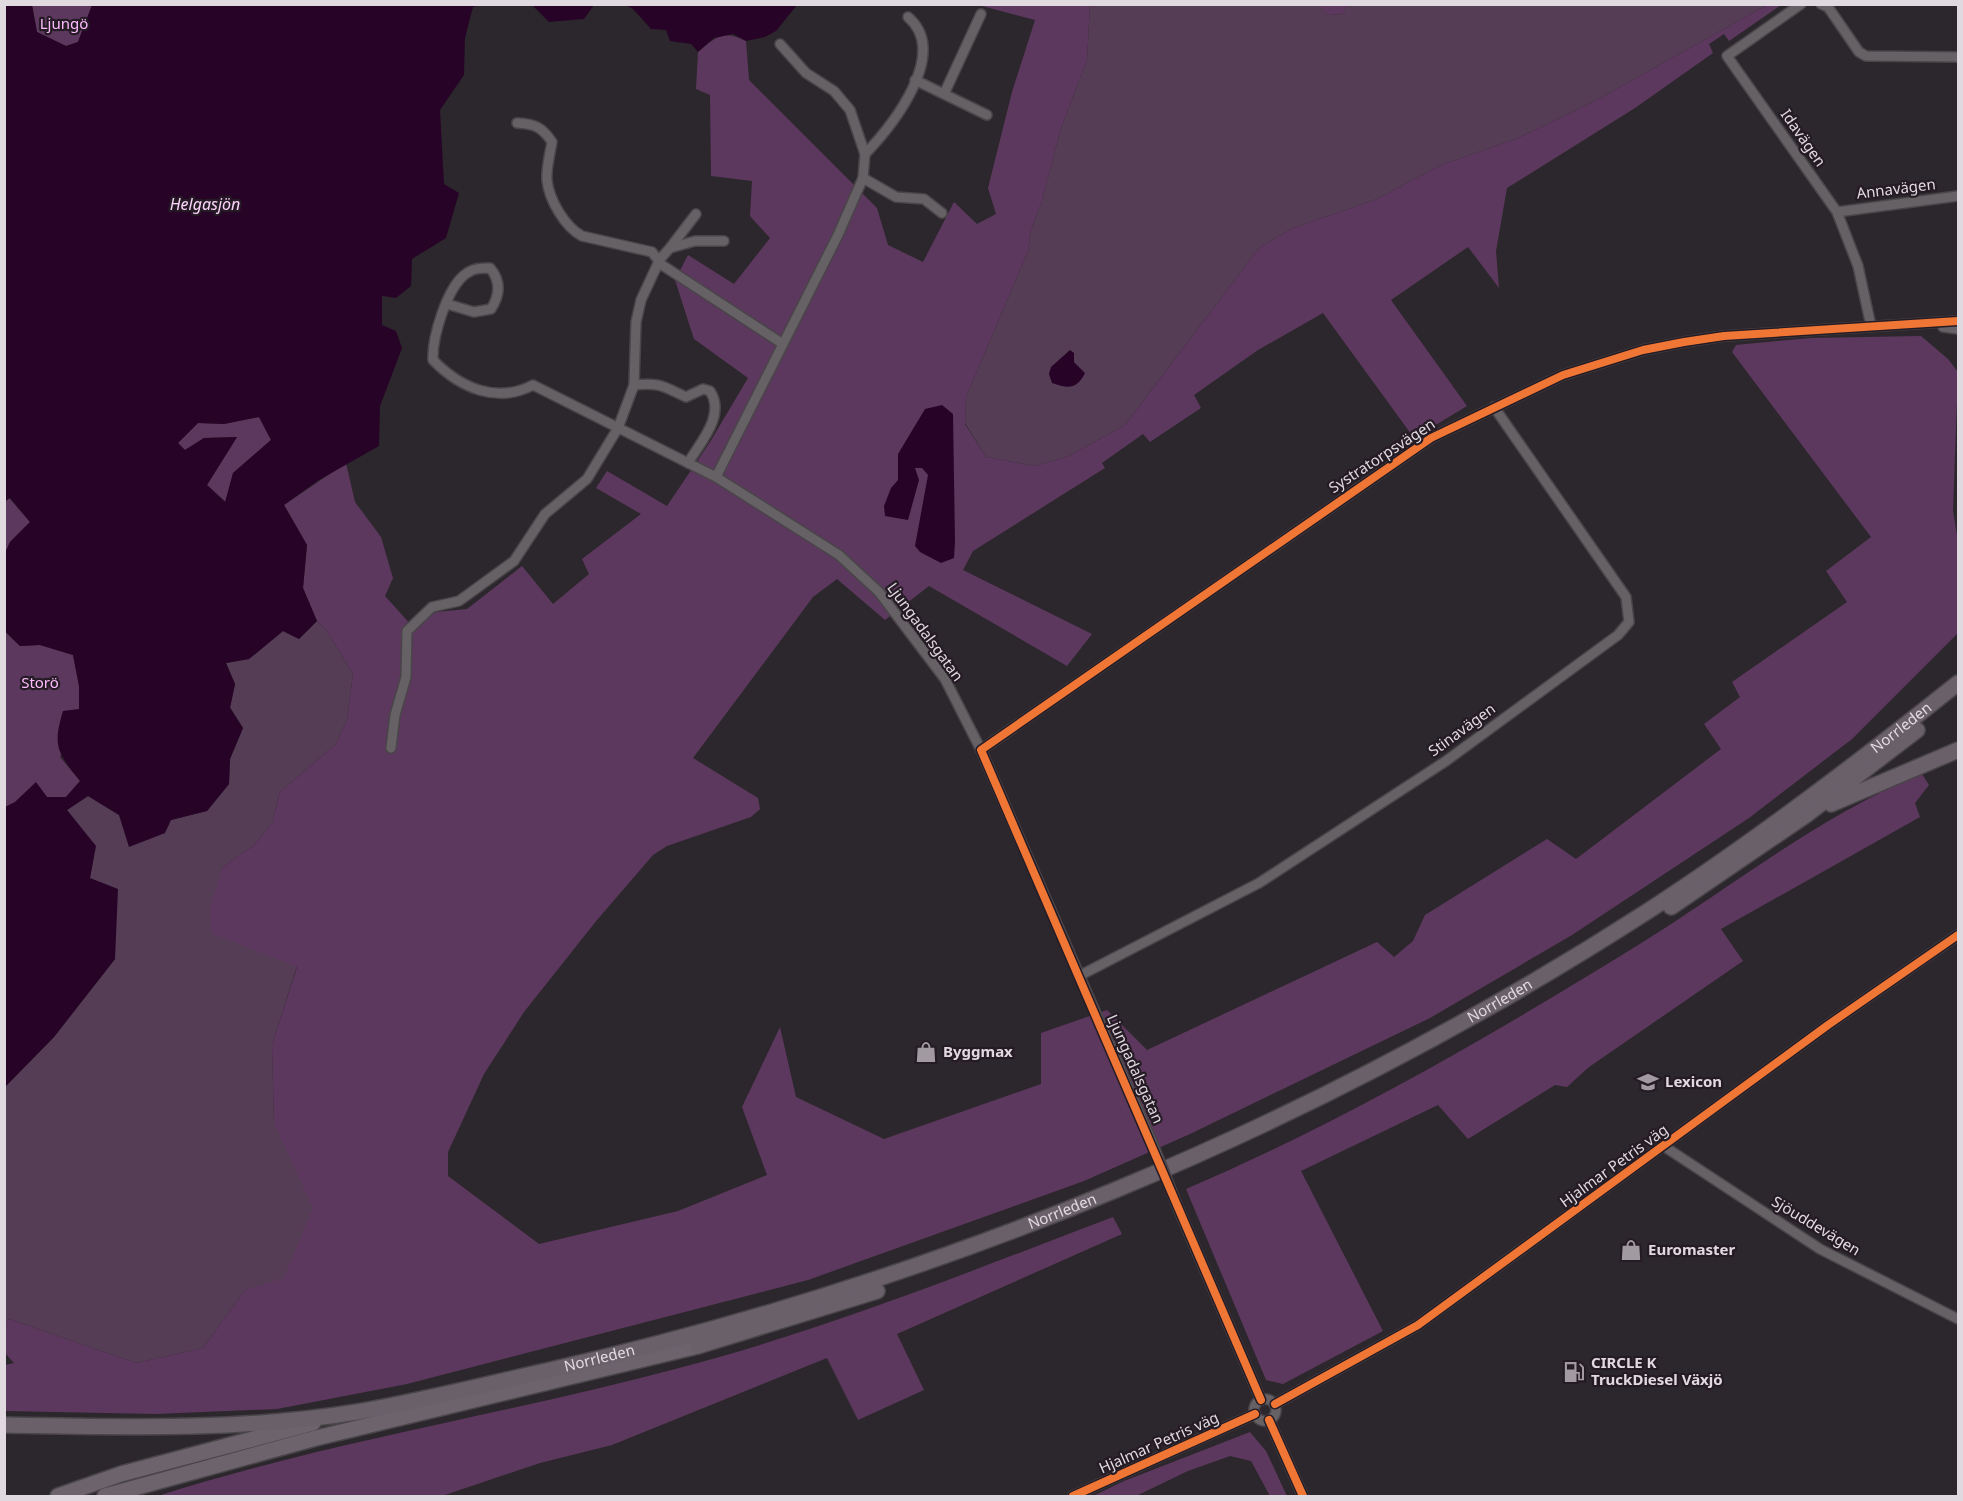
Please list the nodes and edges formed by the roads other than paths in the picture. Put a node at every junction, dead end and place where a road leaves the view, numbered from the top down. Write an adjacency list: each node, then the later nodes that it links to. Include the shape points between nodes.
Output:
1 (1801, 4): 14 (street, Idavägen, via 1727,56)
2 (1821, 4): 6 (street, via 1828,7 1866,56)
3 (981, 14): 8 (street)
4 (908, 17): 7 (street, via 917,25 925,52)
5 (780, 44): 11 (street, via 806,73 834,92 850,110)
6 (1959, 57)
7 (915, 80): 8 (street); 11 (street, via 893,124)
8 (944, 94): 9 (street)
9 (987, 115)
10 (517, 123): 19 (street, via 535,124 552,142 547,179 562,216 573,231 641,249)
11 (865, 154): 12 (street)
12 (862, 178): 15 (street, via 896,197 924,199); 25 (street)
13 (1959, 196): 14 (street, Annavägen)
14 (1837, 212): 23 (street, Idavägen, via 1858,266)
15 (942, 213)
16 (696, 214): 18 (street)
17 (724, 241): 18 (street)
18 (670, 248): 19 (street)
19 (660, 259): 25 (street, via 662,265); 26 (street, via 641,300 636,322)
20 (447, 304): 20 (street, Ljungadalsgatan, via 465,273 490,268 497,276 497,299 490,309 474,312); 28 (street, Ljungadalsgatan, via 432,346 433,360 444,371 501,395 533,385)
21 (1959, 321): 22 (street, Systratorpsvägen)
22 (1929, 325): 23 (street, Systratorpsvägen); 24 (street, Systratorpsvägen)
23 (1871, 326): 27 (street, Systratorpsvägen, via 1724,336 1643,350 1563,375)
24 (1959, 329)
25 (783, 344): 30 (street)
26 (634, 385): 28 (street); 29 (street, via 652,382 686,397 710,391 716,409 712,423)
27 (1494, 407): 34 (street, Systratorpsvägen, via 1431,438); 38 (street, Stinavägen, via 1626,597 1629,622 1618,635 1446,761 1258,883)
28 (618, 428): 29 (street, Ljungadalsgatan); 33 (street, via 587,479 545,514 514,561 459,601 432,607 407,631 406,677)
29 (688, 463): 30 (street, Ljungadalsgatan)
30 (716, 477): 34 (street, Ljungadalsgatan, via 839,555 879,592 945,679)
31 (1959, 683): 44 (highway, Norrleden, via 1799,807 1649,910 1484,1010 1238,1137 1032,1225 794,1307 620,1354)
32 (1959, 695): 36 (highway, Norrleden)
33 (391, 748)
34 (981, 750): 38 (street, Ljungadalsgatan)
35 (1959, 750): 36 (highway)
36 (1806, 815): 41 (highway, Norrleden, via 1702,888 1499,1014 1243,1147 968,1260)
37 (1959, 935): 39 (street, Hjalmar Petris väg)
38 (1079, 976): 42 (street, Ljungadalsgatan, bridge)
39 (1665, 1147): 40 (street, Sjöuddevägen, via 1820,1250); 43 (street, Hjalmar Petris väg, via 1418,1325)
40 (1959, 1319)
41 (698, 1346): 49 (main road, Norrleden, via 316,1438)
42 (1261, 1400): 43 (street); 45 (street, via 1255,1406)
43 (1275, 1404): 46 (street, via 1275,1413)
44 (357, 1412): 47 (highway, via 212,1425); 48 (main road, Norrleden, via 166,1461)
45 (1256, 1414): 46 (street); 50 (street, Hjalmar Petris väg)
46 (1269, 1420): 51 (street)
47 (4, 1425)
48 (58, 1497)
49 (105, 1497)
50 (1073, 1497)
51 (1303, 1497)

